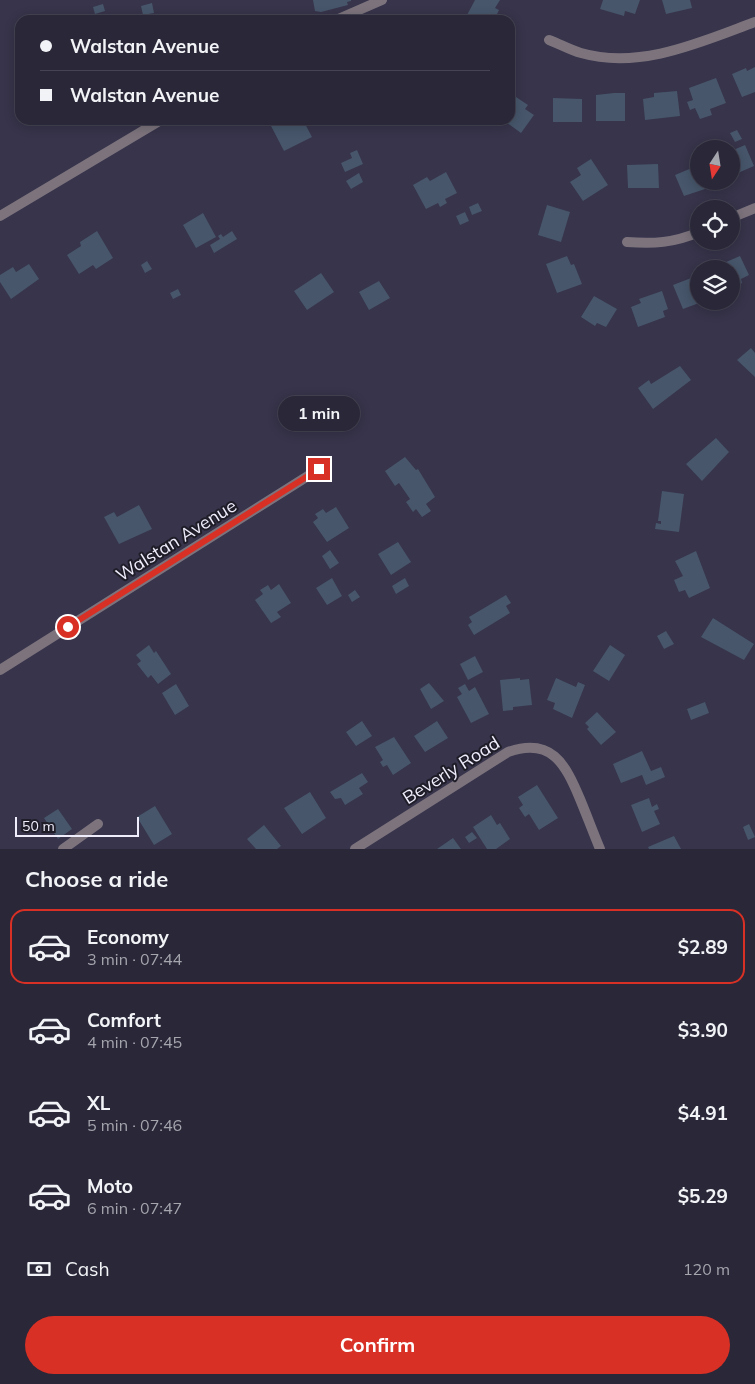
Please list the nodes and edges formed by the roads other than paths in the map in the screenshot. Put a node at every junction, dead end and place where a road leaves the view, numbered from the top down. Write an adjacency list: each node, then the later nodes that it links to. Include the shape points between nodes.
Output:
1 (382, 0): 2 (street)
2 (348, 15)
3 (755, 22): 4 (street, via 690,46 634,57 581,53)
4 (549, 40)
5 (153, 125): 8 (street)
6 (755, 208): 7 (street)
7 (740, 214)
8 (0, 216)
9 (690, 235): 10 (street, via 669,242)
10 (627, 242)
11 (319, 469): 12 (street, Walstan Avenue)
12 (0, 670)
13 (98, 824): 14 (street)
14 (63, 849)
15 (356, 849): 16 (street, Beverly Road, via 508,752 532,746 562,762)
16 (600, 849)

